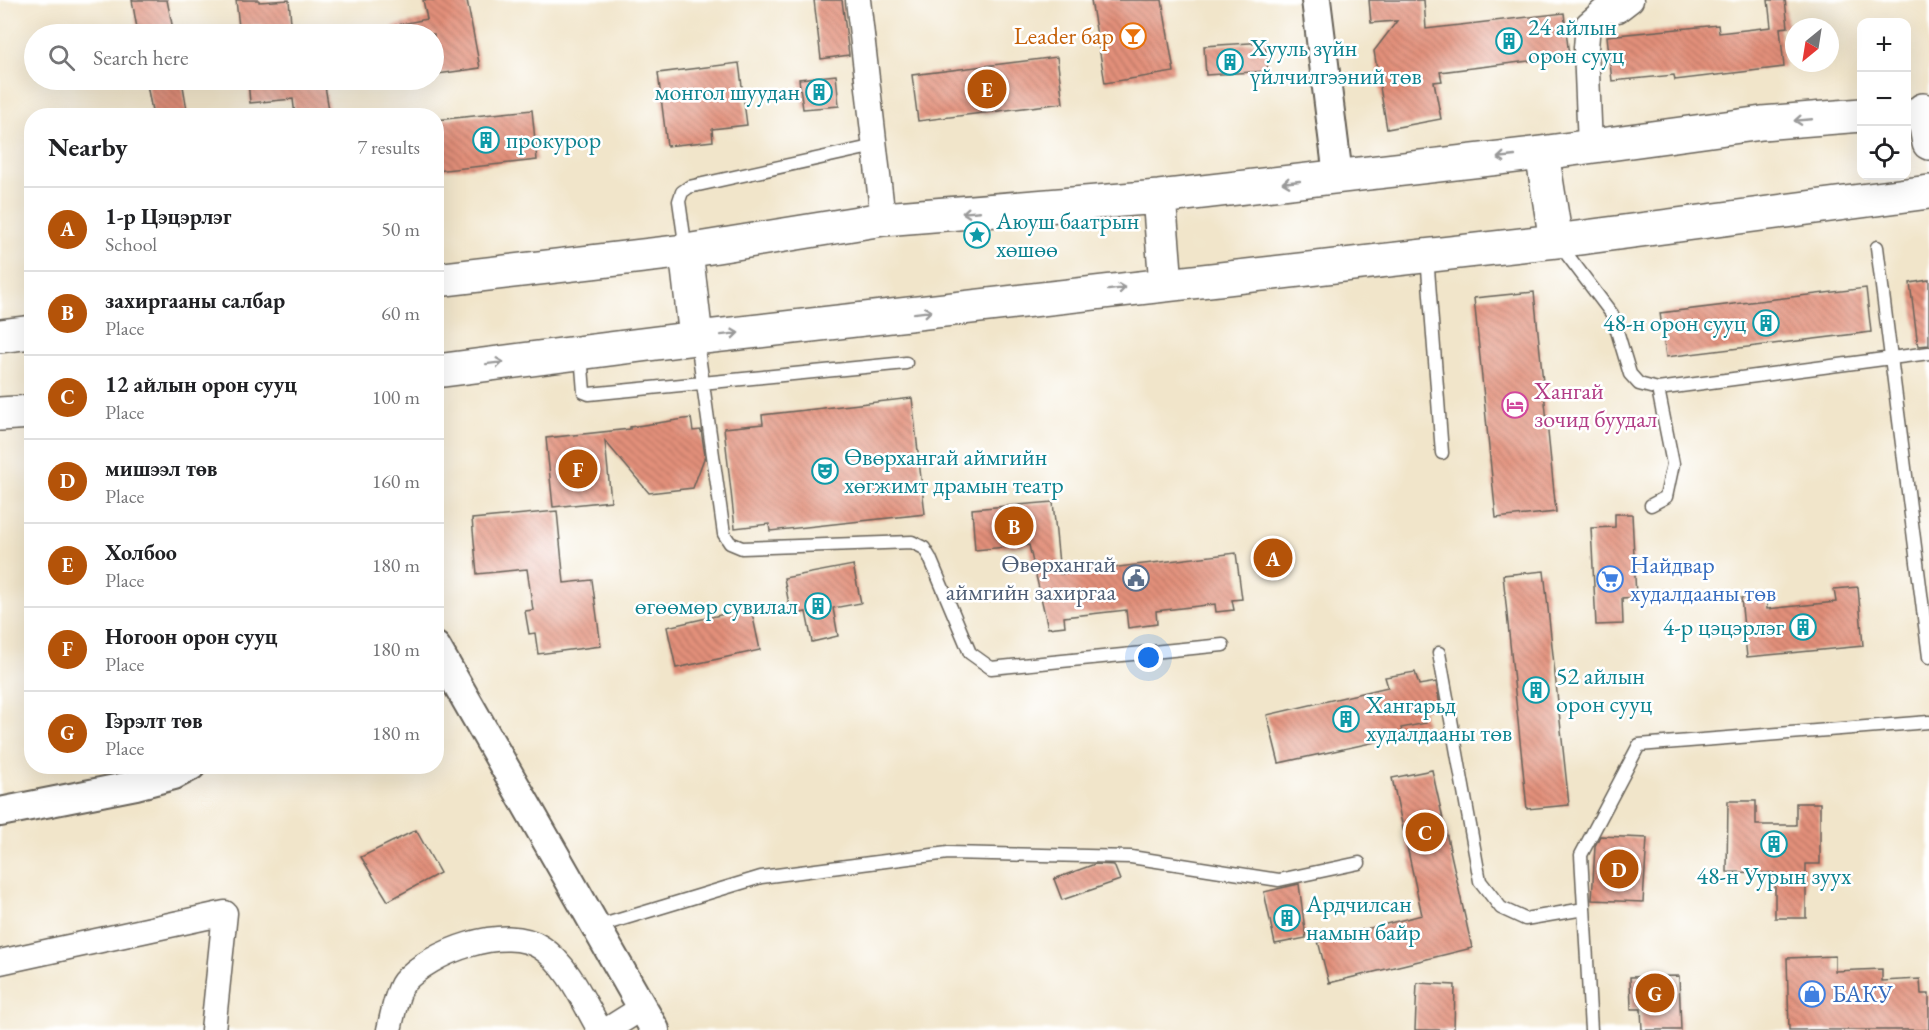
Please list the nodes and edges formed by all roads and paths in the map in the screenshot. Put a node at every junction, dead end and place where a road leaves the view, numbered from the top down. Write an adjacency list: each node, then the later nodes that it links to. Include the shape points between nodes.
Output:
1 (858, 0): 7 (street)
2 (1316, 0): 10 (street)
3 (1631, 0): 8 (street, via 1618,10 1603,11 1588,24)
4 (1920, 110): 6 (main road)
5 (1857, 115): 8 (main road, one-way to 8, via 1762,123)
6 (1929, 143)
7 (875, 146): 13 (street); 16 (lane, via 689,187 679,201)
8 (1590, 147): 9 (main road)
9 (1542, 153): 10 (main road, one-way to 10); 14 (main road)
10 (1338, 176): 12 (main road, one-way to 12)
11 (1929, 192): 14 (main road)
12 (1159, 197): 13 (main road, one-way to 13); 19 (main road)
13 (883, 219): 16 (main road)
14 (1556, 241): 17 (main road); 29 (lane, via 1612,314 1630,374 1639,384)
15 (1877, 247): 25 (lane)
16 (686, 251): 18 (main road); 22 (main road)
17 (1427, 254): 19 (main road); 30 (lane)
18 (444, 279)
19 (1166, 284): 22 (main road, one-way to 19)
20 (24, 333): 21 (main road)
21 (0, 336)
22 (696, 338): 23 (main road); 28 (lane)
23 (581, 352): 27 (main road, one-way to 23); 28 (lane, via 584,392 589,394)
24 (1929, 353): 25 (lane)
25 (1891, 358): 29 (lane); 34 (lane)
26 (906, 363): 28 (lane)
27 (444, 369)
28 (703, 384): 32 (lane, via 724,534 730,543 742,548 912,542 924,548 930,558 970,653 991,669)
29 (1658, 389): 31 (lane, via 1673,464 1666,497)
30 (1442, 453)
31 (1651, 505)
32 (1223, 645)
33 (1439, 652): 40 (lane, via 1480,882 1501,908 1525,919)
34 (1929, 657)
35 (444, 661): 41 (street)
36 (1929, 722): 40 (lane, via 1639,745 1581,855)
37 (176, 774): 38 (street)
38 (0, 812)
39 (1359, 863): 41 (lane, via 1279,880 1131,857 948,853 761,877)
40 (1584, 909): 48 (lane)
41 (596, 927): 43 (street)
42 (0, 962): 44 (street, via 225,913)
43 (648, 1019): 47 (street)
44 (213, 1030)
45 (389, 1030): 46 (street, via 402,984 424,963 467,944 515,939 542,948 556,961)
46 (600, 1030)
47 (607, 1030)
48 (1590, 1030)

